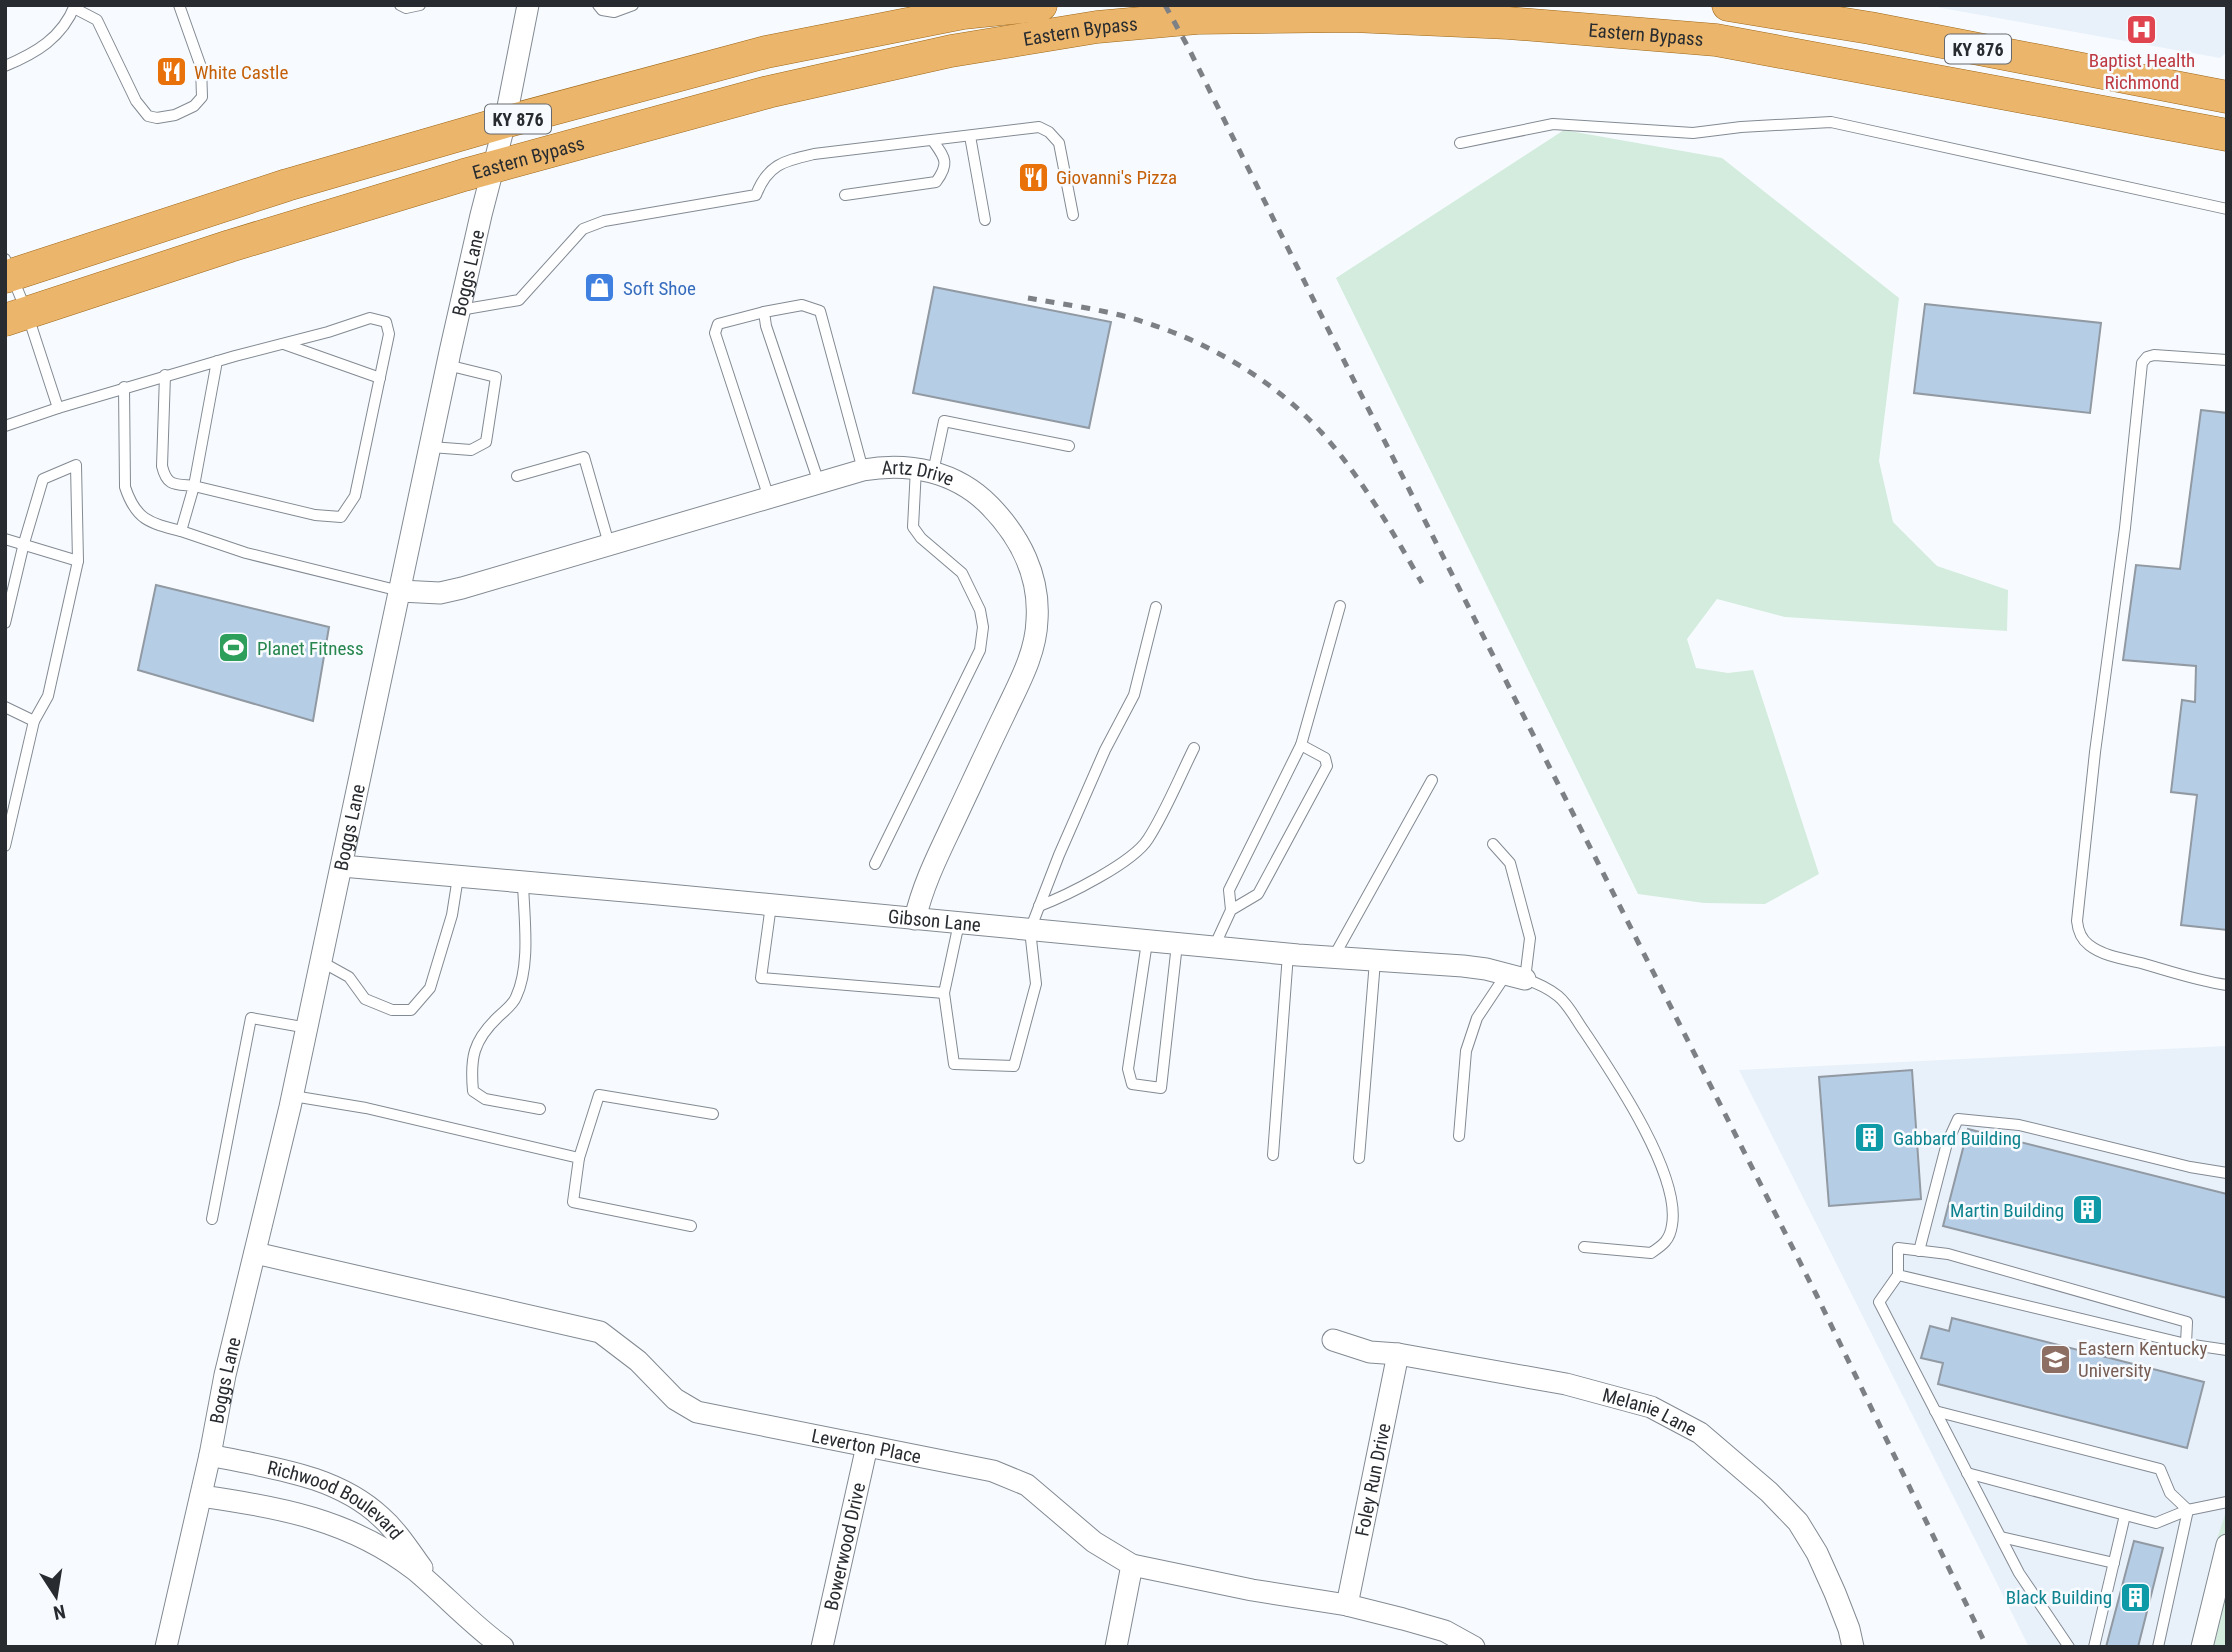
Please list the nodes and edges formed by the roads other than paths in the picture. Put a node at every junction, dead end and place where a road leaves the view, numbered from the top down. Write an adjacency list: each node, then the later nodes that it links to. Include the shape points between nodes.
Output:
1 (179, 5): 9 (lane, via 201,67 202,97 184,112 158,118 148,116 136,101 97,20)
2 (400, 5): 3 (lane)
3 (420, 5)
4 (528, 5): 12 (street, Boggs Lane)
5 (598, 5): 6 (lane, via 614,12)
6 (633, 5)
7 (1041, 5): 12 (main road, Eastern Bypass / KY 876, via 963,13 766,51)
8 (1728, 5): 11 (main road, KY 876)
9 (74, 6): 10 (lane, via 47,44)
10 (5, 66)
11 (2227, 97)
12 (505, 122): 17 (street, Boggs Lane); 22 (main road, Eastern Bypass / KY 876)
13 (2227, 135): 17 (main road, Eastern Bypass / KY 876, via 1716,40 1378,17 1197,18 1097,27 951,51 768,92)
14 (970, 136): 15 (lane); 20 (lane, via 1039,127 1049,132 1059,143); 21 (lane)
15 (933, 141): 18 (lane, via 944,161 944,171 936,181); 23 (lane, via 787,160 768,171 756,195 604,221 583,229 519,300)
16 (1460, 142): 19 (lane, via 1553,124 1693,133 1831,122)
17 (493, 167): 23 (street, Boggs Lane); 25 (main road, Eastern Bypass / KY 876)
18 (845, 195)
19 (2227, 209)
20 (1073, 215)
21 (985, 220)
22 (7, 270): 25 (lane)
23 (460, 310): 29 (street, Boggs Lane)
24 (764, 312): 37 (lane, via 802,305 820,311); 40 (lane); 42 (lane, via 718,324 715,333)
25 (16, 316): 33 (lane)
26 (283, 344): 28 (lane); 31 (lane); 31 (lane, via 370,318 386,322 389,334)
27 (2227, 360): 77 (lane, via 2154,355 2142,363 2077,921 2083,940 2107,954)
28 (217, 361): 30 (lane); 41 (lane)
29 (447, 365): 36 (street, Boggs Lane); 36 (lane, via 496,377 486,442 471,450)
30 (165, 376): 32 (lane); 41 (lane, via 165,478 172,484)
31 (380, 378): 41 (lane, via 355,496 341,517)
32 (124, 387): 33 (lane); 43 (lane, via 125,487 130,503 139,516)
33 (58, 408): 34 (lane)
34 (5, 426)
35 (1069, 446): 38 (lane, via 944,421)
36 (431, 447): 48 (street, Boggs Lane)
37 (863, 470): 38 (street, Artz Drive, via 884,466); 40 (street, Artz Drive)
38 (925, 470): 59 (lane, via 913,527 962,573 984,627 980,650); 66 (street, Artz Drive, via 967,487 986,501 1015,536 1033,578 1037,622 1024,671 922,890)
39 (517, 476): 46 (lane, via 584,457)
40 (819, 483): 42 (street, Artz Drive)
41 (194, 486): 43 (lane)
42 (769, 498): 46 (street, Artz Drive)
43 (181, 531): 48 (lane, via 246,553)
44 (5, 539): 45 (lane)
45 (24, 543): 47 (lane); 47 (lane, via 43,480 76,466); 51 (lane)
46 (609, 544): 48 (street, Artz Drive, via 440,593)
47 (78, 561): 53 (lane, via 48,696)
48 (400, 591): 60 (street, Boggs Lane)
49 (1340, 606): 54 (lane)
50 (1156, 607): 64 (lane, via 1134,695 1105,750)
51 (5, 623)
52 (5, 707): 53 (lane)
53 (34, 721): 58 (lane)
54 (1301, 745): 65 (lane, via 1229,890); 65 (lane, via 1325,758 1327,765 1258,894)
55 (1194, 748): 64 (lane, via 1147,842 1116,867)
56 (1432, 780): 73 (lane)
57 (1493, 844): 76 (lane, via 1510,863 1530,938)
58 (5, 846)
59 (875, 864)
60 (342, 866): 61 (street, Gibson Lane); 75 (street, Boggs Lane)
61 (458, 877): 62 (street, Gibson Lane); 75 (lane, via 430,988 411,1010 393,1010 365,999 349,977)
62 (523, 883): 63 (street, Gibson Lane); 81 (lane, via 524,974 515,1000 477,1041 471,1066 473,1091 485,1099)
63 (771, 905): 66 (street, Gibson Lane); 78 (lane, via 761,978)
64 (1039, 906): 68 (lane)
65 (1231, 910): 71 (lane)
66 (915, 919): 67 (street, Gibson Lane)
67 (959, 923): 68 (street, Gibson Lane); 78 (lane)
68 (1030, 930): 69 (street, Gibson Lane); 78 (lane, via 1037,984 1014,1066 954,1064)
69 (1147, 942): 70 (street, Gibson Lane); 70 (lane, via 1128,1069 1132,1084 1161,1088)
70 (1177, 944): 71 (street, Gibson Lane)
71 (1214, 947): 72 (street, Gibson Lane)
72 (1288, 954): 73 (street, Gibson Lane); 84 (lane)
73 (1333, 958): 74 (street, Gibson Lane)
74 (1375, 961): 76 (street, Gibson Lane, via 1463,966); 86 (lane)
75 (322, 962): 79 (street, Boggs Lane)
76 (1516, 976): 83 (lane, via 1477,1018 1466,1051); 90 (lane, via 1560,998 1619,1081 1664,1170 1672,1199 1673,1223 1666,1243 1651,1254)
77 (2227, 985)
78 (944, 993)
79 (308, 1028): 80 (street, Boggs Lane); 88 (lane, via 251,1018)
80 (293, 1096): 85 (lane, via 366,1108); 92 (street, Boggs Lane)
81 (541, 1110)
82 (712, 1114): 85 (lane, via 599,1095)
83 (1458, 1136)
84 (1273, 1155)
85 (579, 1158): 89 (lane, via 573,1202)
86 (1359, 1158)
87 (2227, 1173): 91 (lane, via 2019,1125 1958,1119 1947,1143)
88 (212, 1219)
89 (691, 1226)
90 (1584, 1247)
91 (1919, 1251): 93 (lane, via 1898,1248); 95 (lane, via 1948,1254 2186,1322)
92 (255, 1253): 99 (street, Leverton Place, via 600,1332 638,1361 675,1399 697,1412); 100 (street, Boggs Lane)
93 (1899, 1275): 95 (lane); 98 (lane, via 1879,1302)
94 (1333, 1340): 97 (street, Melanie Lane, via 1370,1352)
95 (2186, 1344): 96 (lane)
96 (2227, 1350)
97 (1398, 1354): 111 (street, Foley Run Drive); 117 (street, Melanie Lane, via 1566,1384 1651,1407 1700,1433 1798,1522 1835,1593)
98 (1935, 1411): 101 (lane); 104 (lane, via 2160,1469 2170,1493)
99 (867, 1446): 109 (street, Leverton Place, via 993,1471 1027,1485 1094,1542); 114 (street, Bowerwood Drive)
100 (210, 1455): 102 (street, Boggs Lane); 110 (street, Richwood Boulevard, via 298,1474 350,1493 383,1518)
101 (1967, 1473): 105 (lane); 106 (lane)
102 (201, 1496): 110 (street, Richwood Boulevard, via 321,1519 391,1553); 112 (street, Boggs Lane)
103 (2227, 1502): 104 (lane)
104 (2188, 1510): 105 (lane, via 2156,1523); 120 (lane)
105 (2125, 1515): 108 (lane)
106 (2001, 1537): 108 (lane); 118 (lane, via 2019,1573)
107 (2227, 1545): 121 (street)
108 (2114, 1563): 119 (lane)
109 (1132, 1565): 111 (street, Leverton Place); 115 (street)
110 (431, 1585): 113 (street, Richwood Boulevard)
111 (1347, 1605): 116 (street, Leverton Place, via 1445,1632)
112 (166, 1647)
113 (503, 1647)
114 (822, 1647)
115 (1116, 1647)
116 (1474, 1647)
117 (1853, 1647)
118 (2069, 1647)
119 (2094, 1647)
120 (2158, 1647)
121 (2202, 1647)

